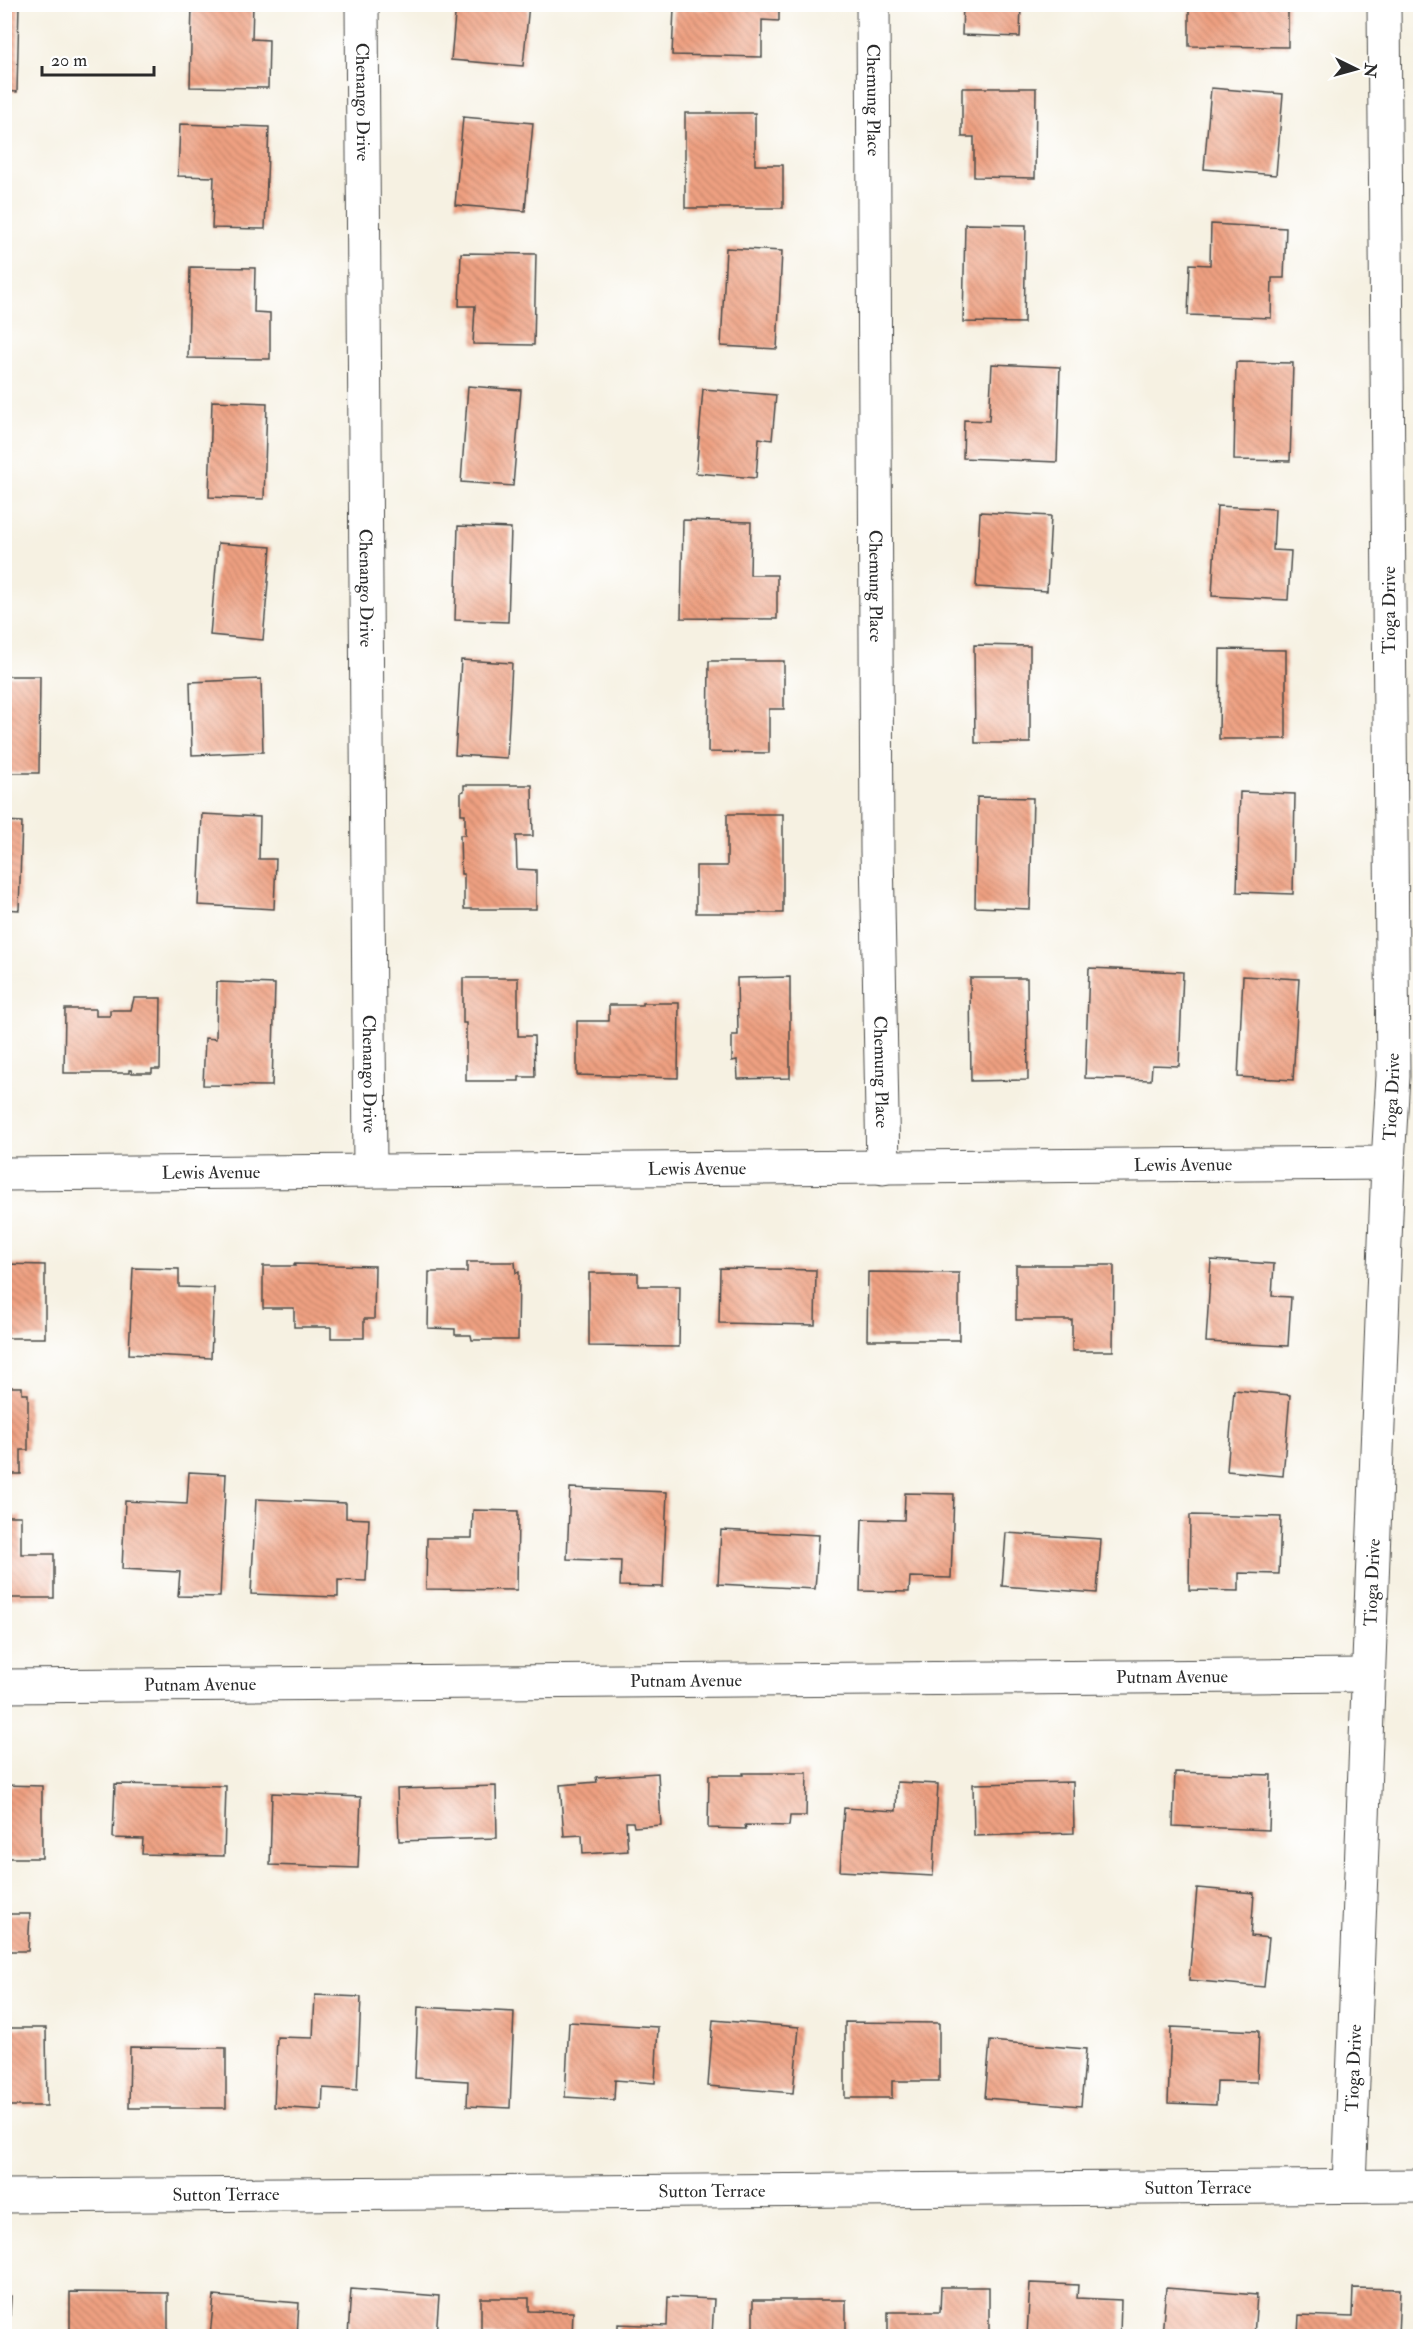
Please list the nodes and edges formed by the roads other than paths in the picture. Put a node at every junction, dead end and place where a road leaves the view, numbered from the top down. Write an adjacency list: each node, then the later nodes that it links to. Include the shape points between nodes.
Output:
1 (362, 4): 6 (street, Chenango Drive)
2 (873, 4): 5 (street, Chemung Place, via 877,851)
3 (1384, 4): 4 (street, Tioga Drive, via 1393,1065)
4 (1388, 1163): 5 (street, Lewis Avenue); 8 (street, Tioga Drive)
5 (883, 1168): 6 (street, Lewis Avenue)
6 (370, 1171): 7 (street, Lewis Avenue)
7 (4, 1174)
8 (1369, 1675): 9 (street, Putnam Avenue); 10 (street, Tioga Drive)
9 (4, 1686)
10 (1349, 2186): 11 (street, Sutton Terrace); 12 (street, Sutton Terrace)
11 (1420, 2186)
12 (4, 2196)

